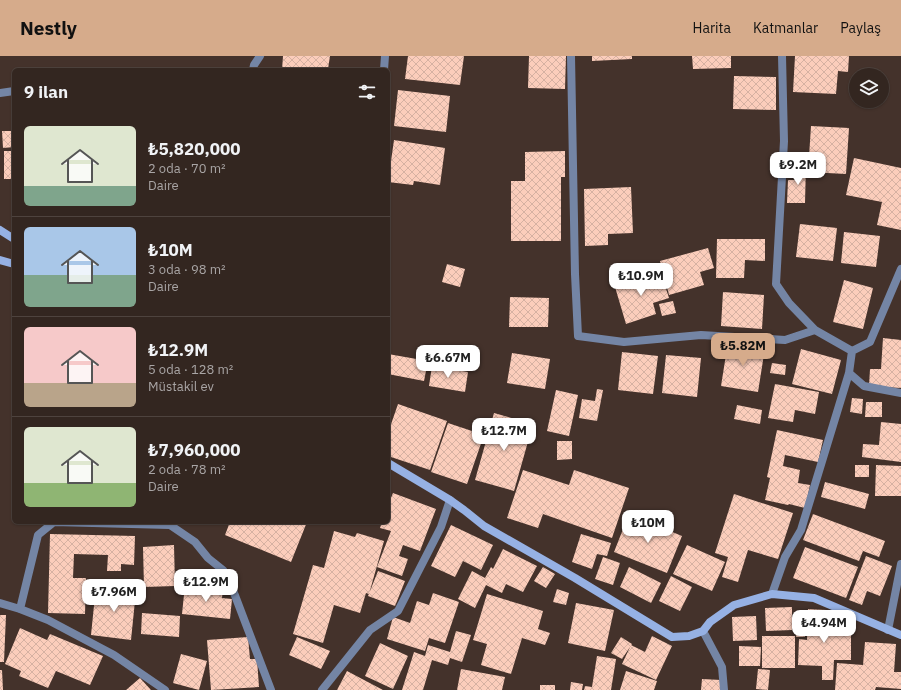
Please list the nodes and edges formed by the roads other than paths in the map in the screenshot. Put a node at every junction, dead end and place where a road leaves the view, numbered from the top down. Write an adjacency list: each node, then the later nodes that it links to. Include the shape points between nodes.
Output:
1 (260, 56): 5 (street)
2 (385, 56): 6 (street)
3 (571, 56): 14 (street, via 578,336 624,342 701,335 785,340)
4 (782, 56): 14 (street, via 784,141 776,284 789,303)
5 (253, 68)
6 (384, 68)
7 (12, 91): 8 (street)
8 (0, 93)
9 (0, 230): 10 (street)
10 (12, 238)
11 (0, 260): 12 (street)
12 (12, 263)
13 (901, 269): 15 (street, via 870,342)
14 (815, 330): 15 (street)
15 (852, 351): 16 (street)
16 (849, 373): 17 (street, via 864,386); 23 (street, via 801,530 785,557)
17 (901, 393)
18 (390, 464): 19 (street)
19 (450, 500): 27 (street, via 484,526 672,637 689,636); 31 (street, via 441,527 398,611 370,630)
20 (52, 524): 25 (street, via 38,535)
21 (170, 524): 30 (street, via 195,542 208,558 223,570)
22 (901, 564): 26 (street)
23 (772, 594): 26 (street, via 814,598); 27 (street, via 734,605 710,622)
24 (0, 603): 25 (street)
25 (20, 609): 29 (street, via 48,620 114,655)
26 (888, 630): 28 (street)
27 (703, 631): 32 (street, via 722,667)
28 (901, 635)
29 (166, 690)
30 (271, 690)
31 (322, 690)
32 (724, 690)

